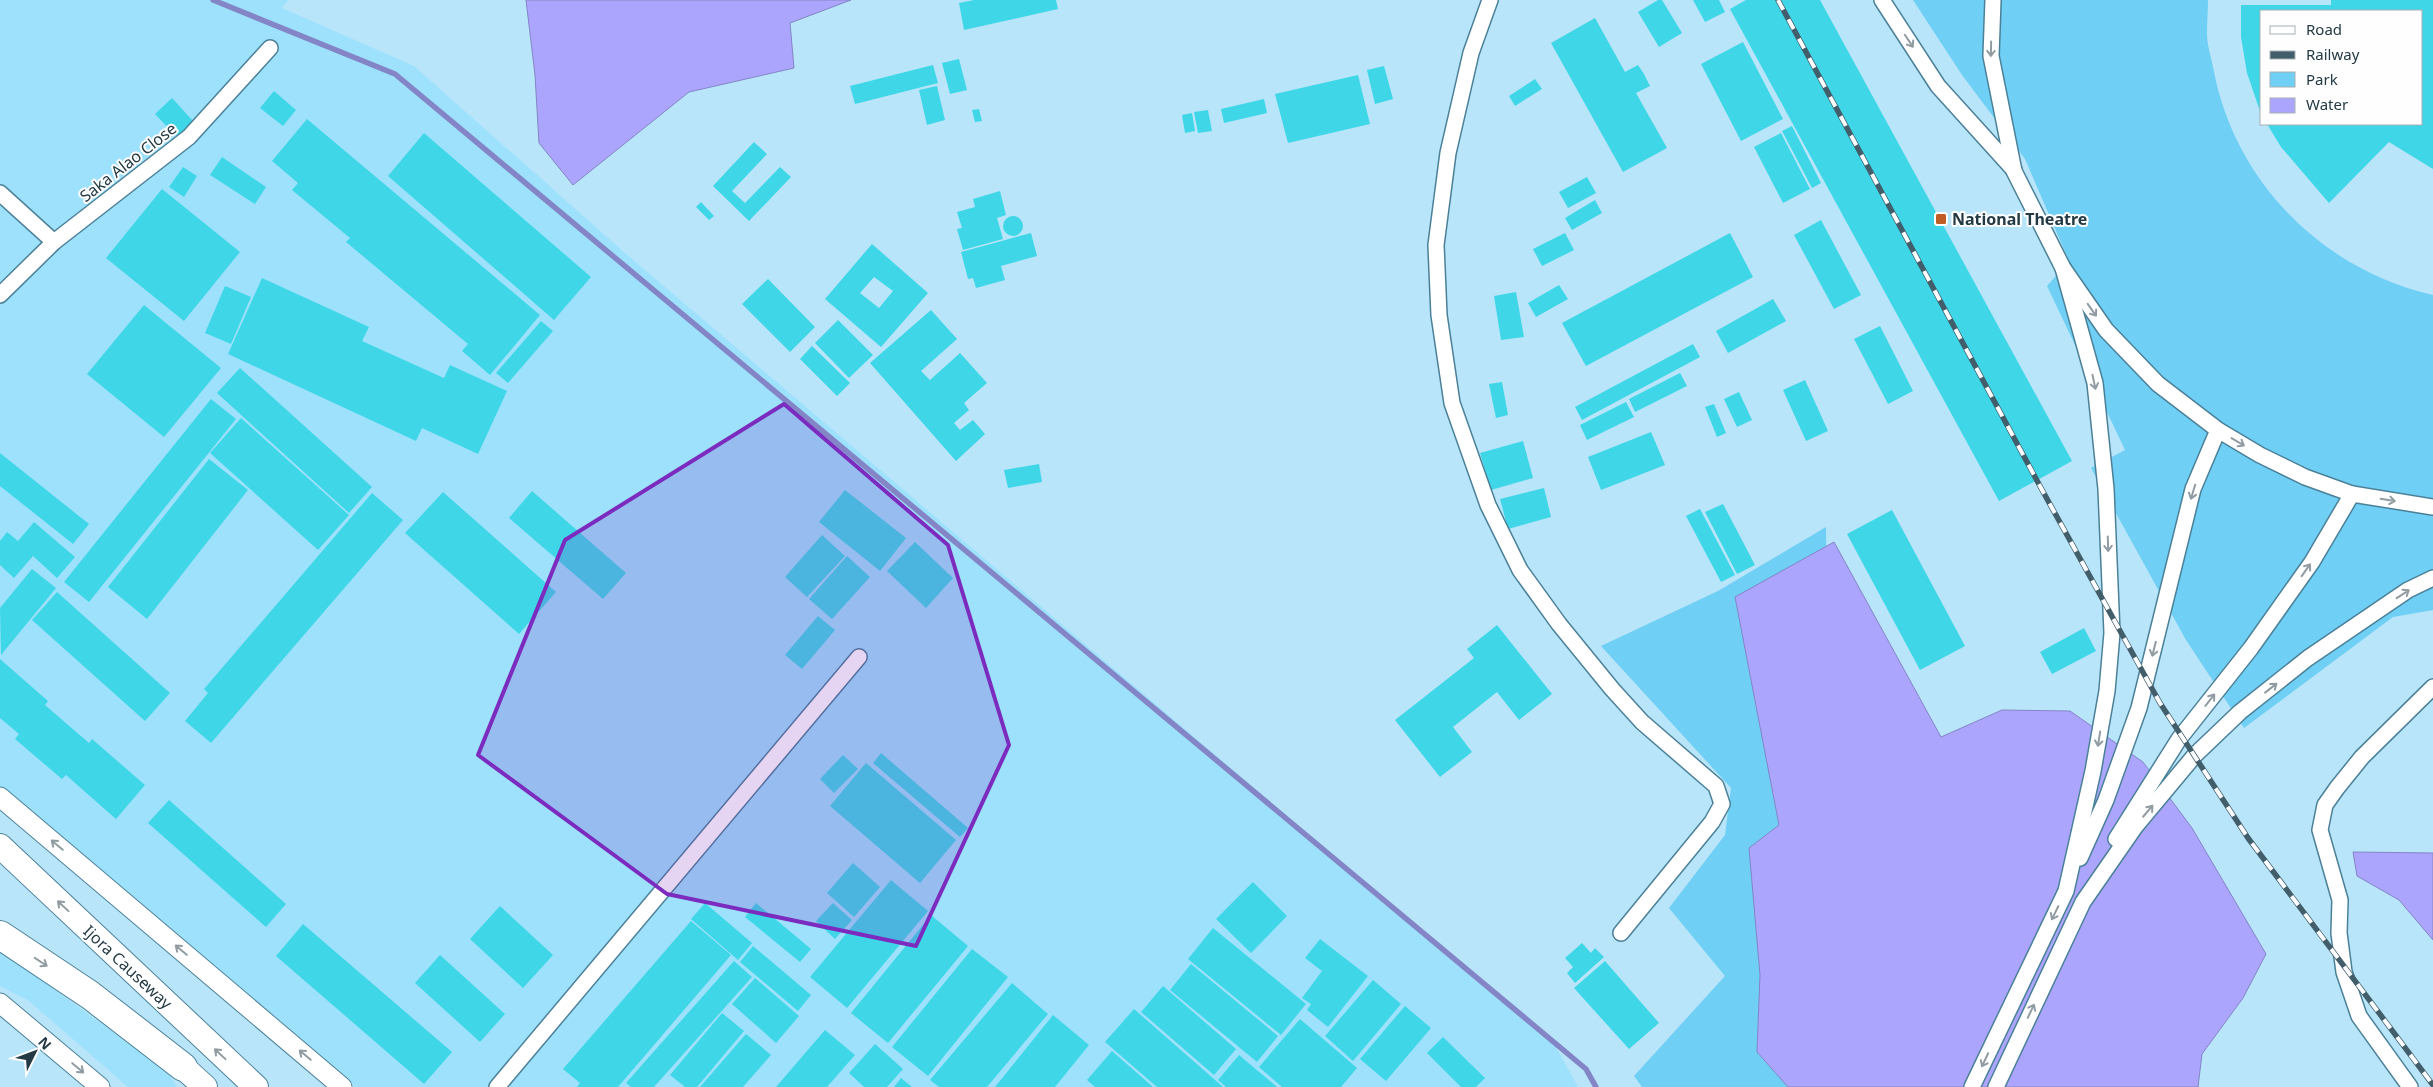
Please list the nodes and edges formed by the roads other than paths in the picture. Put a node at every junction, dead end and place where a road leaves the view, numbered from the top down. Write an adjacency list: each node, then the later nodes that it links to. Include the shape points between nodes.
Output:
1 (1490, 0): 20 (street, via 1471,53 1448,154 1436,245 1438,315 1452,403 1488,505 1520,570 1612,689 1642,722 1716,786 1722,804 1712,822)
2 (1882, 0): 5 (street, one-way to 5, via 1938,86)
3 (1993, 0): 5 (street, one-way to 5, via 1991,56)
4 (270, 48): 7 (street, Saka Alao Close, via 188,137)
5 (2014, 171): 8 (street)
6 (0, 193): 7 (street)
7 (54, 242): 9 (street, Saka Alao Close)
8 (2063, 268): 10 (street, one-way to 10, via 2106,330 2158,384); 18 (street, one-way to 18, via 2095,383 2106,489 2112,633 2093,771)
9 (0, 295)
10 (2218, 430): 11 (street, one-way to 11, via 2275,463); 18 (street, one-way to 18, via 2194,490 2139,708 2106,800)
11 (2352, 494): 12 (street, one-way to 12); 19 (street, one-way to 11, via 2112,846 2179,739 2312,562)
12 (2433, 507)
13 (2433, 578): 19 (street, one-way to 13, via 2135,827 2195,755 2240,712 2308,658 2408,590)
14 (859, 657): 28 (street)
15 (2433, 687): 31 (street, via 2362,757 2337,788 2325,805 2320,830 2340,900 2339,933 2344,972 2359,1016)
16 (0, 797): 27 (street, one-way to 16)
17 (0, 846): 26 (main road, Ijora Causeway, one-way to 17)
18 (2066, 890): 29 (street, one-way to 29)
19 (2083, 902): 30 (street, one-way to 19)
20 (1621, 933)
21 (0, 935): 23 (highway, one-way to 23, via 90,995)
22 (0, 1003): 24 (street, one-way to 24)
23 (182, 1067): 25 (main road)
24 (100, 1087)
25 (205, 1087)
26 (256, 1087)
27 (342, 1087)
28 (497, 1087)
29 (1972, 1087)
30 (1996, 1087)
31 (2410, 1087)

